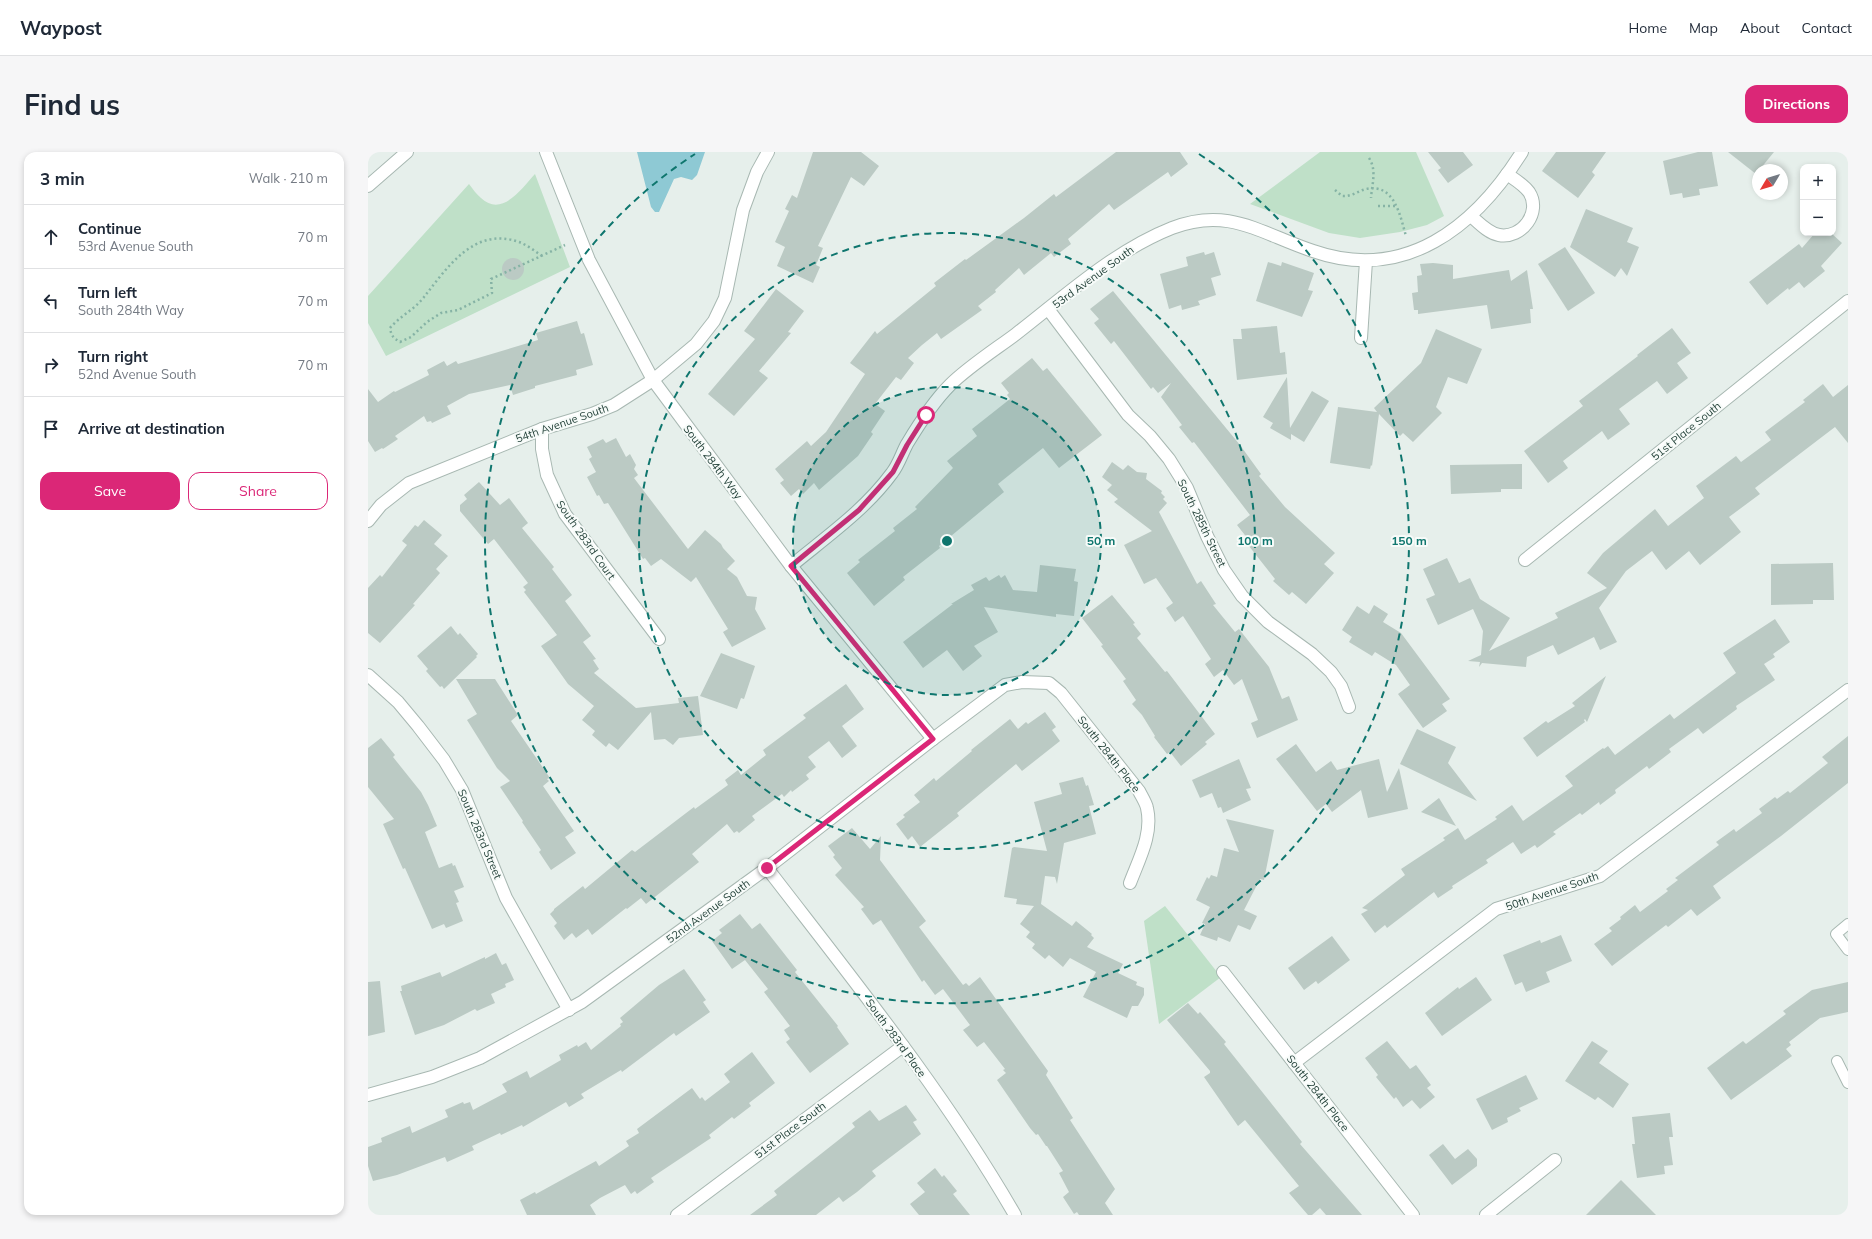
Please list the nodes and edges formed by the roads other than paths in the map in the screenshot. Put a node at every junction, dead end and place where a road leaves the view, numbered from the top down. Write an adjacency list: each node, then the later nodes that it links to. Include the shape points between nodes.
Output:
1 (407, 152): 6 (street)
2 (546, 152): 12 (street, South 284th Way, via 589,260)
3 (768, 152): 12 (street, 54th Avenue South, via 757,172 743,210 725,298 714,321 696,344)
4 (1522, 152): 5 (street, 53rd Avenue South)
5 (1507, 174): 7 (street, 53rd Avenue South, via 1492,195); 7 (street, via 1529,192 1533,203 1528,224 1510,235 1499,235 1488,230)
6 (368, 186)
7 (1471, 216): 8 (street, 53rd Avenue South, via 1438,241 1400,256)
8 (1366, 261): 10 (street, 53rd Avenue South, via 1313,252 1238,222 1209,219 1173,228 1136,246); 11 (street)
9 (1848, 301): 15 (street, 51st Place South)
10 (1048, 309): 16 (street, 53rd Avenue South, via 951,384 926,415 893,472 859,510); 21 (street, South 285th Street, via 1128,415 1169,459 1187,488 1224,570 1242,596 1268,622 1312,654 1331,672 1341,686)
11 (1362, 338)
12 (652, 380): 13 (street, 54th Avenue South, via 614,405); 16 (street, South 284th Way)
13 (542, 429): 14 (street, 54th Avenue South, via 409,483 381,506); 17 (street, South 283rd Court, via 542,449 547,475 565,514)
14 (368, 521)
15 (1525, 560)
16 (791, 566): 22 (street, South 284th Way)
17 (659, 639)
18 (368, 675): 28 (street, South 283rd Street, via 398,702 418,726 444,760 462,790 506,898)
19 (1022, 682): 22 (street, 52nd Avenue South, via 1006,685); 24 (street, South 284th Place, via 1049,683 1061,693 1139,792 1147,808 1149,825 1146,842)
20 (1848, 690): 31 (street, 50th Avenue South, via 1600,876 1496,909)
21 (1349, 707)
22 (933, 739): 23 (street, 52nd Avenue South)
23 (767, 868): 28 (street, 52nd Avenue South); 29 (street, South 283rd Place)
24 (1130, 883)
25 (1848, 924): 26 (lane, via 1836,934)
26 (1848, 950)
27 (1223, 972): 31 (street, South 284th Place)
28 (569, 1010): 33 (street, 52nd Avenue South, via 480,1058 432,1077)
29 (903, 1046): 35 (street, 51st Place South); 36 (street, South 283rd Place, via 986,1165)
30 (1837, 1061): 32 (lane)
31 (1294, 1063): 37 (street, South 284th Place)
32 (1848, 1083)
33 (368, 1095)
34 (1555, 1160): 38 (street)
35 (677, 1215)
36 (1015, 1215)
37 (1413, 1215)
38 (1486, 1215)

